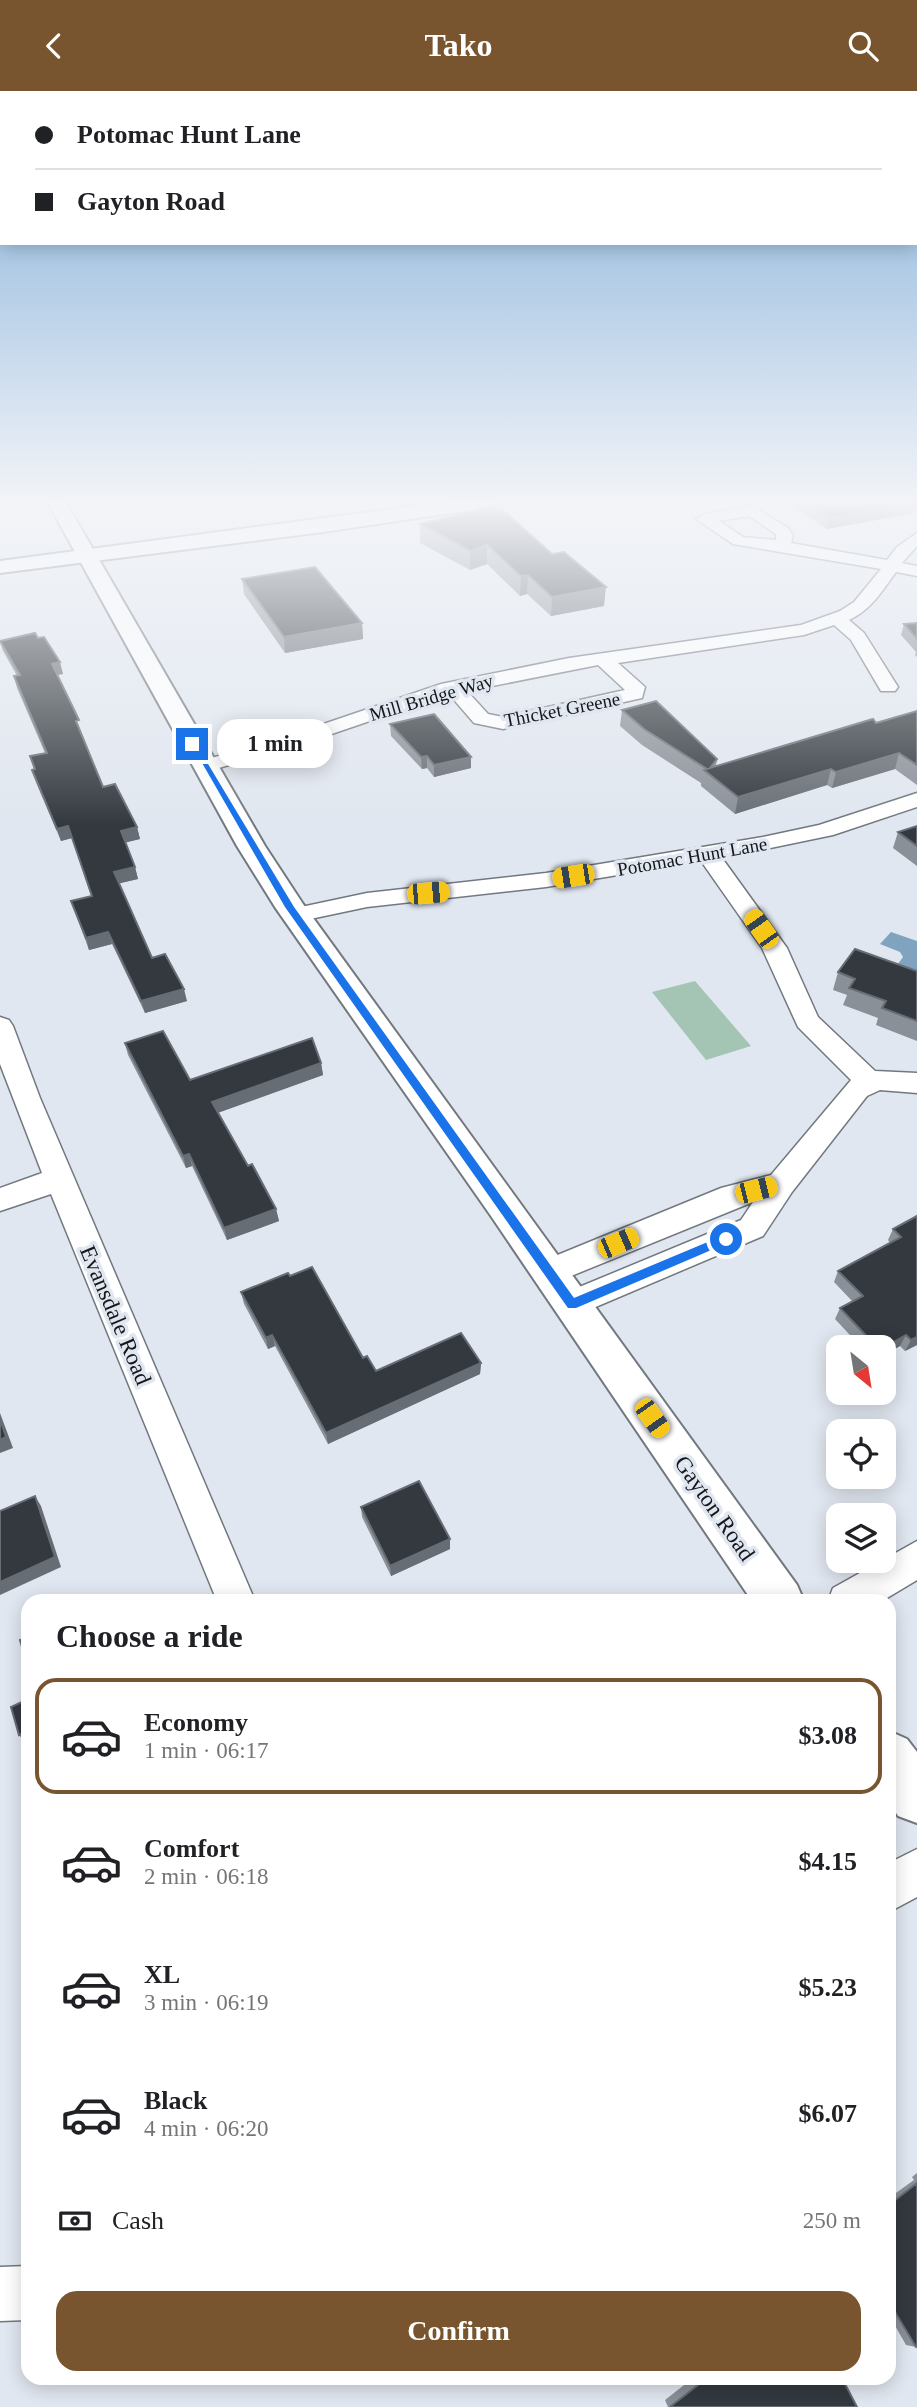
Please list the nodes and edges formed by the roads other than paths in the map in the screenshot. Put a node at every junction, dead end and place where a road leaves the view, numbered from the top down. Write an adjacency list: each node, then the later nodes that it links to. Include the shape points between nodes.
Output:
1 (115, 609): 7 (street, Gayton Road)
2 (854, 609): 3 (street, Mill Bridge Way)
3 (836, 619): 4 (street, Mill Bridge Way, via 774,636); 5 (street, via 858,636)
4 (602, 659): 6 (street, Mill Bridge Way); 6 (street, Thicket Greene, via 635,687 635,694 503,723 481,719)
5 (888, 687)
6 (454, 688): 7 (street, Mill Bridge Way)
7 (205, 766): 10 (street, Gayton Road)
8 (917, 800): 9 (street, Potomac Hunt Lane, via 825,830)
9 (708, 854): 10 (street, Potomac Hunt Lane, via 546,880 367,899); 12 (street, via 774,948 807,1021)
10 (296, 915): 17 (street, Gayton Road)
11 (0, 1026): 14 (street, Evansdale Road)
12 (869, 1082): 13 (street); 15 (street, via 857,1089)
13 (917, 1083)
14 (60, 1179): 16 (street); 20 (street, Evansdale Road)
15 (781, 1184): 17 (street, via 732,1196); 18 (street, via 752,1228)
16 (0, 1200)
17 (549, 1272): 18 (street, Gayton Road)
18 (572, 1304): 21 (street, Gayton Road)
19 (917, 1559): 22 (street)
20 (233, 1594)
21 (775, 1594)
22 (860, 1594)
23 (896, 1767): 24 (street)
24 (917, 1797)
25 (917, 1871): 26 (street)
26 (896, 1884)
27 (21, 2293): 28 (street)
28 (0, 2294)

